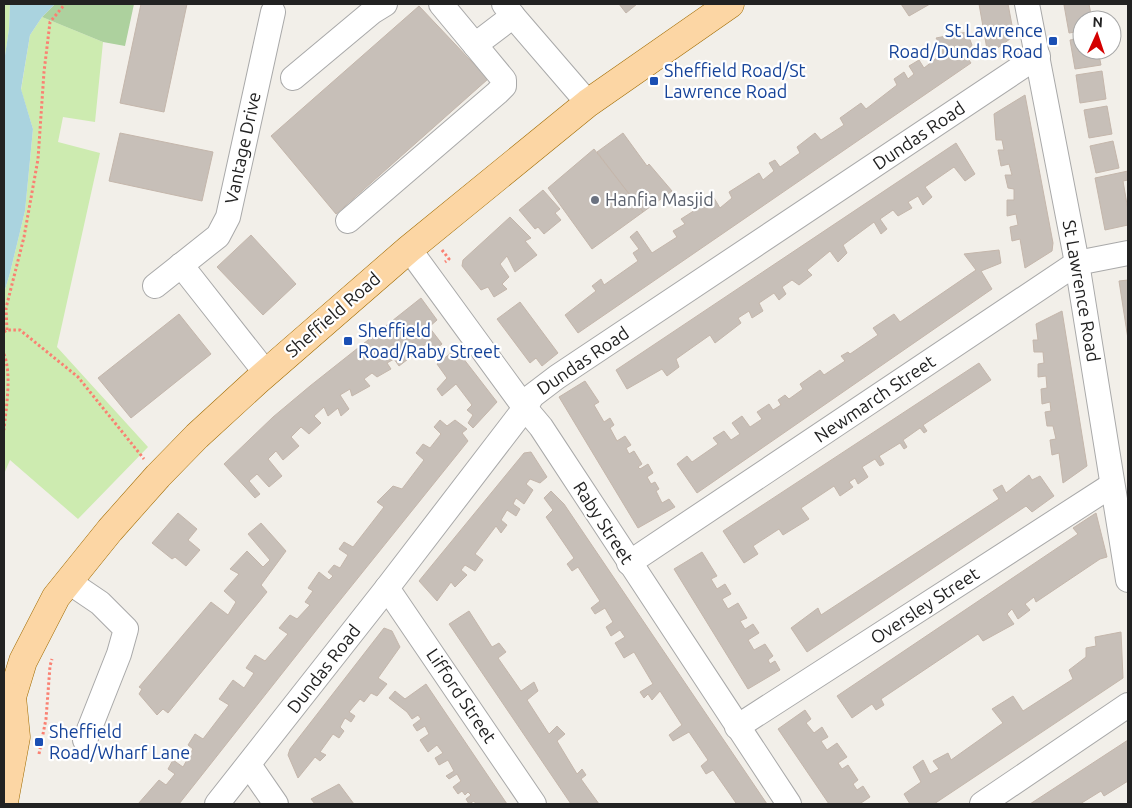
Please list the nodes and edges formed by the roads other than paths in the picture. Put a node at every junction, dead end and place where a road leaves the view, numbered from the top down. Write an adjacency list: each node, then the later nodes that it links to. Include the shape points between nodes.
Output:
1 (385, 4): 9 (street)
2 (441, 4): 7 (street)
3 (730, 4): 10 (main road, Sheffield Road)
4 (1027, 4): 8 (street, St Lawrence Road)
5 (509, 10): 7 (street); 10 (street)
6 (273, 12): 15 (street, Vantage Drive, via 228,217 218,236)
7 (475, 44): 11 (street, via 504,80 504,86)
8 (1038, 56): 14 (street, St Lawrence Road); 18 (street, Dundas Road, via 557,377 532,396)
9 (293, 78)
10 (588, 103): 12 (main road, Sheffield Road)
11 (348, 221)
12 (409, 249): 17 (main road, Sheffield Road); 18 (street, Raby Street)
13 (1128, 254): 14 (street, Newmarch Street)
14 (1077, 263): 19 (street, St Lawrence Road); 20 (street, Newmarch Street)
15 (181, 265): 16 (street, Vantage Drive); 17 (street)
16 (155, 286)
17 (266, 373): 22 (main road, Sheffield Road, via 158,476)
18 (525, 408): 20 (street, Raby Street, via 541,427); 23 (street, Dundas Road)
19 (1112, 484): 21 (street, St Lawrence Road); 26 (street, Oversley Street)
20 (629, 563): 26 (street, Raby Street)
21 (1128, 580)
22 (69, 582): 24 (main road, Sheffield Road, via 56,597); 27 (street, via 100,603 126,630)
23 (387, 588): 28 (street, Dundas Road); 32 (street, Lifford Street)
24 (6, 701): 29 (main road, Sheffield Road, via 16,737)
25 (1128, 705): 34 (street)
26 (737, 727): 33 (street, Raby Street)
27 (85, 740)
28 (249, 765): 30 (street, Dundas Road); 31 (street)
29 (4, 802)
30 (217, 804)
31 (276, 804)
32 (534, 804)
33 (789, 804)
34 (982, 804)

